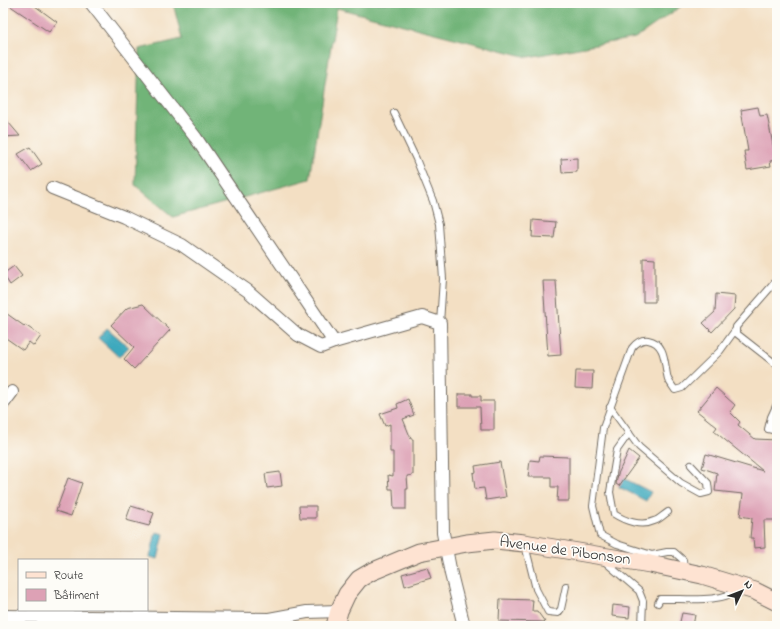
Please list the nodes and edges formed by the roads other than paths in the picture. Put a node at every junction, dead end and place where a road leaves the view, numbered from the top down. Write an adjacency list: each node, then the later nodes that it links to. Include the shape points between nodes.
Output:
1 (91, 3): 8 (street, via 196,138)
2 (394, 113): 6 (lane, via 416,159 439,224 443,279)
3 (52, 188): 8 (street, via 124,217 182,245 248,291 298,335 321,347)
4 (777, 280): 5 (lane)
5 (774, 288): 7 (lane)
6 (440, 323): 8 (street, via 422,317); 19 (street)
7 (736, 329): 9 (lane, via 736,333); 13 (lane, via 720,351 682,388 675,390 668,379 666,362 660,347 651,340 635,344)
8 (334, 342)
9 (777, 365)
10 (12, 392): 11 (street)
11 (3, 404)
12 (777, 404): 14 (lane, via 768,430)
13 (610, 406): 15 (lane); 21 (lane, via 603,428 593,506 600,535 617,544 652,555 674,552 683,560)
14 (777, 431)
15 (628, 433): 16 (lane, via 638,447 681,483 701,494 709,492 708,483); 17 (lane, via 617,450 610,492 614,514 624,520 644,524 655,521)
16 (691, 465)
17 (668, 512)
18 (524, 543): 19 (street, Avenue de Pibonson, via 495,540); 20 (street, Avenue de Pibonson); 22 (lane, via 536,589 548,612 558,613 562,609)
19 (445, 548): 27 (street, Avenue de Pibonson, via 419,552 359,579 347,594); 28 (street)
20 (598, 556): 21 (street, Avenue de Pibonson); 29 (lane, via 639,591 643,601)
21 (684, 571): 23 (street, Avenue de Pibonson)
22 (566, 586)
23 (743, 587): 24 (street, Avenue de Pibonson); 25 (lane, via 735,593 704,600 660,599)
24 (777, 602)
25 (658, 603)
26 (3, 616): 27 (street, via 269,620 306,612)
27 (337, 618)
28 (464, 626)
29 (642, 626)

